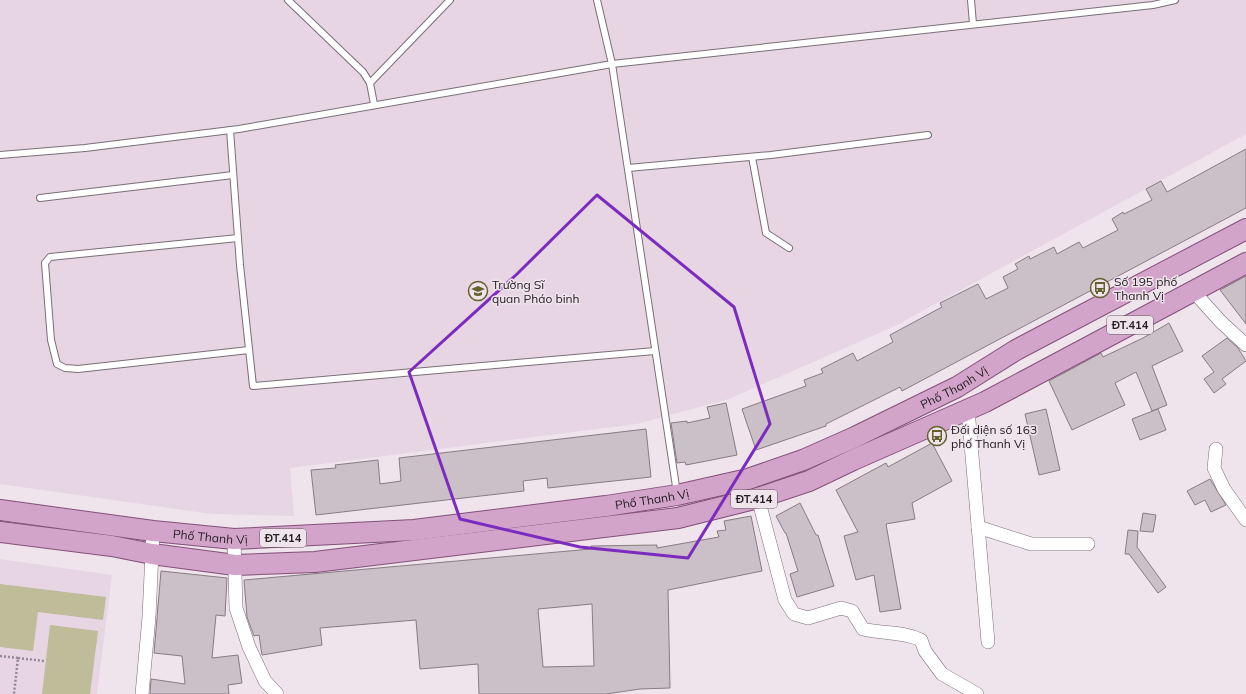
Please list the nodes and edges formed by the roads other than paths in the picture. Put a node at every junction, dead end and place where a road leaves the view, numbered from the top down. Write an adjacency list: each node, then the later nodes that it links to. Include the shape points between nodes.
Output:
1 (288, 0): 8 (lane, via 363,72)
2 (450, 0): 8 (lane)
3 (597, 0): 7 (lane)
4 (970, 0): 6 (lane)
5 (1175, 0): 6 (lane, via 1153,5)
6 (973, 24): 7 (lane)
7 (612, 64): 9 (lane); 14 (lane)
8 (370, 83): 9 (lane)
9 (374, 104): 10 (lane)
10 (230, 130): 12 (lane, via 84,148); 15 (lane)
11 (928, 135): 13 (lane)
12 (0, 155)
13 (752, 157): 14 (lane); 19 (lane, via 766,233)
14 (628, 168): 24 (lane)
15 (233, 175): 16 (lane); 18 (lane)
16 (40, 198)
17 (1246, 229): 27 (main road, Phố Thanh Vị, via 1016,350 957,387 855,437 803,460 748,479)
18 (238, 238): 23 (lane); 23 (lane, via 50,257 45,263 51,340 58,364 64,368 78,369)
19 (789, 248)
20 (1246, 263): 21 (main road, Phố Thanh Vị / ĐT.414)
21 (1194, 292): 22 (street); 25 (main road, Phố Thanh Vị / ĐT.414)
22 (1246, 345)
23 (249, 350): 24 (lane, via 253,386)
24 (655, 350): 27 (lane)
25 (968, 409): 28 (main road, Phố Thanh Vị / ĐT.414, via 809,482); 31 (street)
26 (1216, 449): 30 (street, via 1214,468 1224,489)
27 (677, 495): 34 (main road, Phố Thanh Vị / ĐT.414, via 414,530)
28 (758, 498): 37 (main road, Phố Thanh Vị / ĐT.414, via 678,518 314,562); 41 (street, via 785,600 794,614 808,618 841,608 852,611 863,629 910,634 921,640 925,651 942,674)
29 (0, 510): 32 (main road, Phố Thanh Vị)
30 (1246, 520)
31 (978, 527): 35 (street, via 1031,544); 38 (street)
32 (153, 531): 34 (main road, Phố Thanh Vị / ĐT.414); 36 (street)
33 (0, 532): 36 (main road, Phố Thanh Vị, via 112,546)
34 (234, 540): 37 (street)
35 (1088, 544)
36 (152, 554): 37 (main road, Phố Thanh Vị); 39 (street)
37 (234, 565): 40 (street, via 236,608 265,681)
38 (988, 642)
39 (142, 694)
40 (277, 694)
41 (977, 694)

